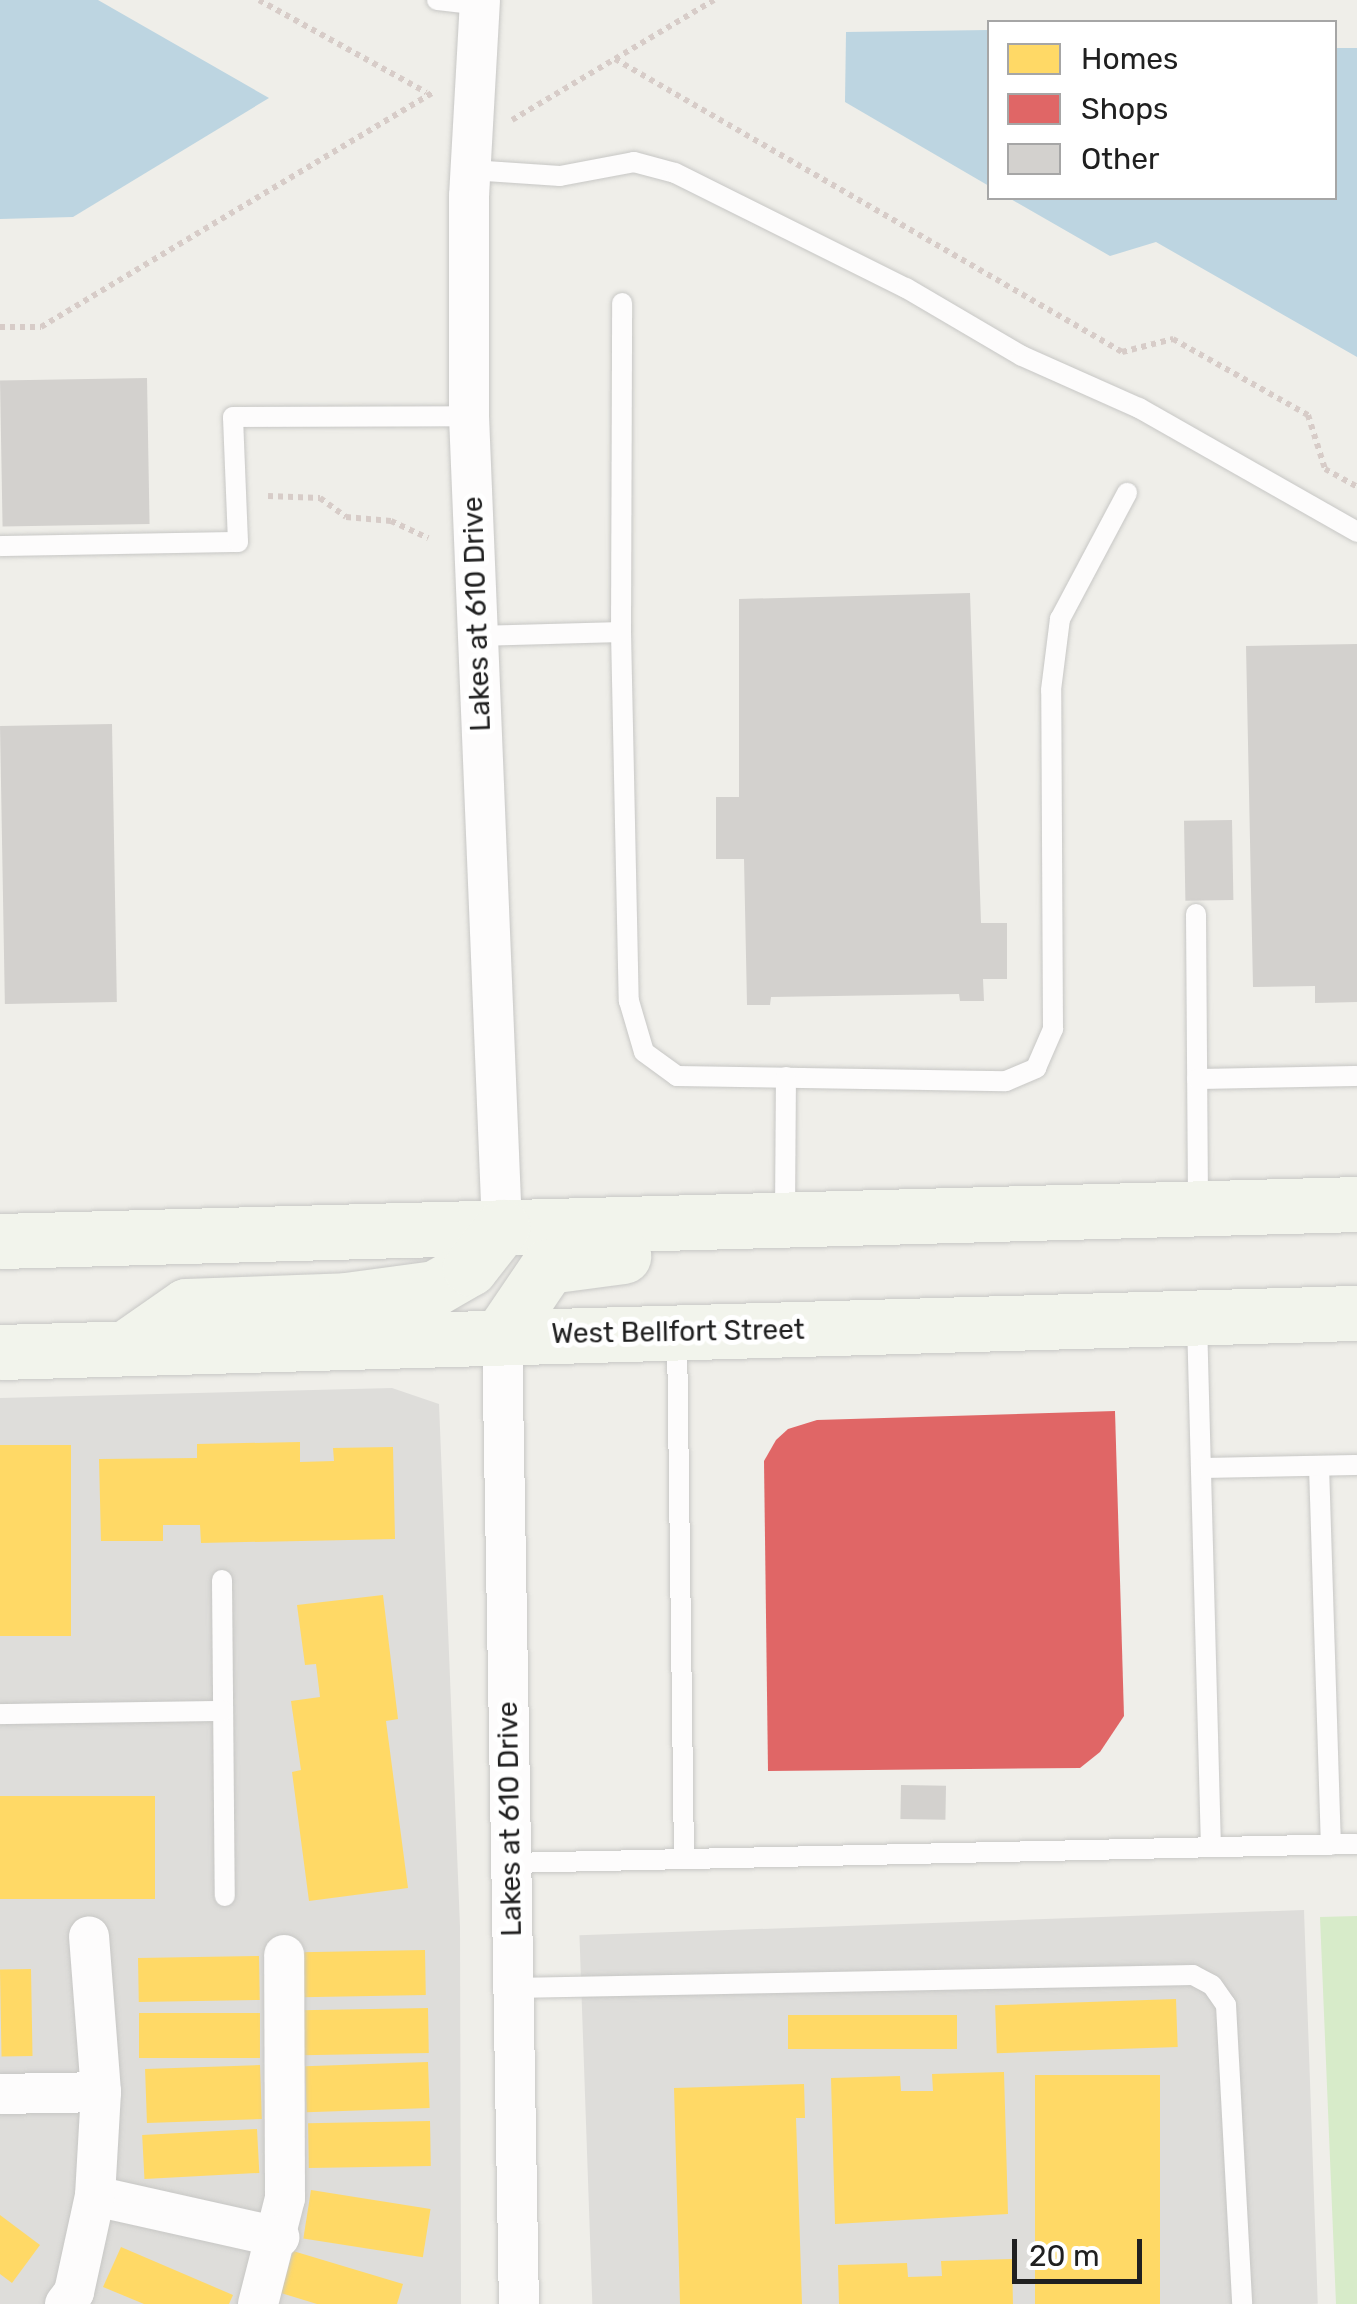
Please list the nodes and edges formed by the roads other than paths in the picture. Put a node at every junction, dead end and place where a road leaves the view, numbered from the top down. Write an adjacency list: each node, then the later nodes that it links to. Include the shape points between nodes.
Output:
1 (437, 0): 2 (lane)
2 (480, 2): 3 (street, Lakes at 610 Drive)
3 (472, 157): 5 (street, Lakes at 610 Drive); 7 (lane, via 560,176 634,162 675,173 906,288 1022,356 1139,408)
4 (622, 303): 9 (lane)
5 (470, 416): 8 (lane, via 233,417 238,542); 10 (street, Lakes at 610 Drive)
6 (1127, 492): 13 (lane, via 1060,619 1051,690 1053,1029 1036,1068 1006,1082)
7 (1357, 532)
8 (0, 546)
9 (620, 632): 10 (lane); 13 (lane, via 629,1001 644,1052 676,1076)
10 (477, 636): 18 (street, Lakes at 610 Drive)
11 (1196, 914): 14 (lane)
12 (1357, 1076): 14 (lane)
13 (786, 1077): 17 (lane)
14 (1197, 1079): 16 (lane)
15 (1357, 1204): 16 (main road)
16 (1198, 1208): 17 (main road)
17 (785, 1219): 18 (main road); 22 (main road, via 760,1250 561,1260 537,1275)
18 (502, 1227): 19 (main road); 24 (main road, via 470,1268 435,1288 346,1300 186,1306)
19 (0, 1241)
20 (1357, 1313): 21 (main road, West Bellfort Street)
21 (1197, 1318): 23 (main road, West Bellfort Street); 28 (lane)
22 (502, 1334): 23 (main road, West Bellfort Street); 24 (main road, West Bellfort Street); 36 (street, Lakes at 610 Drive)
23 (677, 1334): 35 (lane)
24 (127, 1348): 25 (main road, West Bellfort Street)
25 (0, 1352)
26 (1357, 1465): 27 (lane)
27 (1319, 1466): 28 (lane); 33 (lane)
28 (1201, 1468): 34 (lane)
29 (222, 1580): 30 (lane)
30 (223, 1711): 31 (lane); 37 (lane)
31 (0, 1714)
32 (1357, 1844): 33 (lane)
33 (1330, 1845): 34 (lane)
34 (1211, 1847): 35 (lane)
35 (684, 1859): 36 (lane)
36 (510, 1863): 40 (street, Lakes at 610 Drive)
37 (225, 1896)
38 (89, 1936): 41 (street)
39 (284, 1955): 44 (street, via 285,2198)
40 (513, 1988): 47 (street, Lakes at 610 Drive); 48 (lane, via 1193,1975 1212,1984 1226,2006)
41 (100, 2092): 42 (street); 43 (street)
42 (0, 2094)
43 (95, 2196): 44 (street); 45 (street, via 74,2292)
44 (279, 2237): 46 (street)
45 (65, 2304)
46 (258, 2304)
47 (519, 2304)
48 (1242, 2304)

